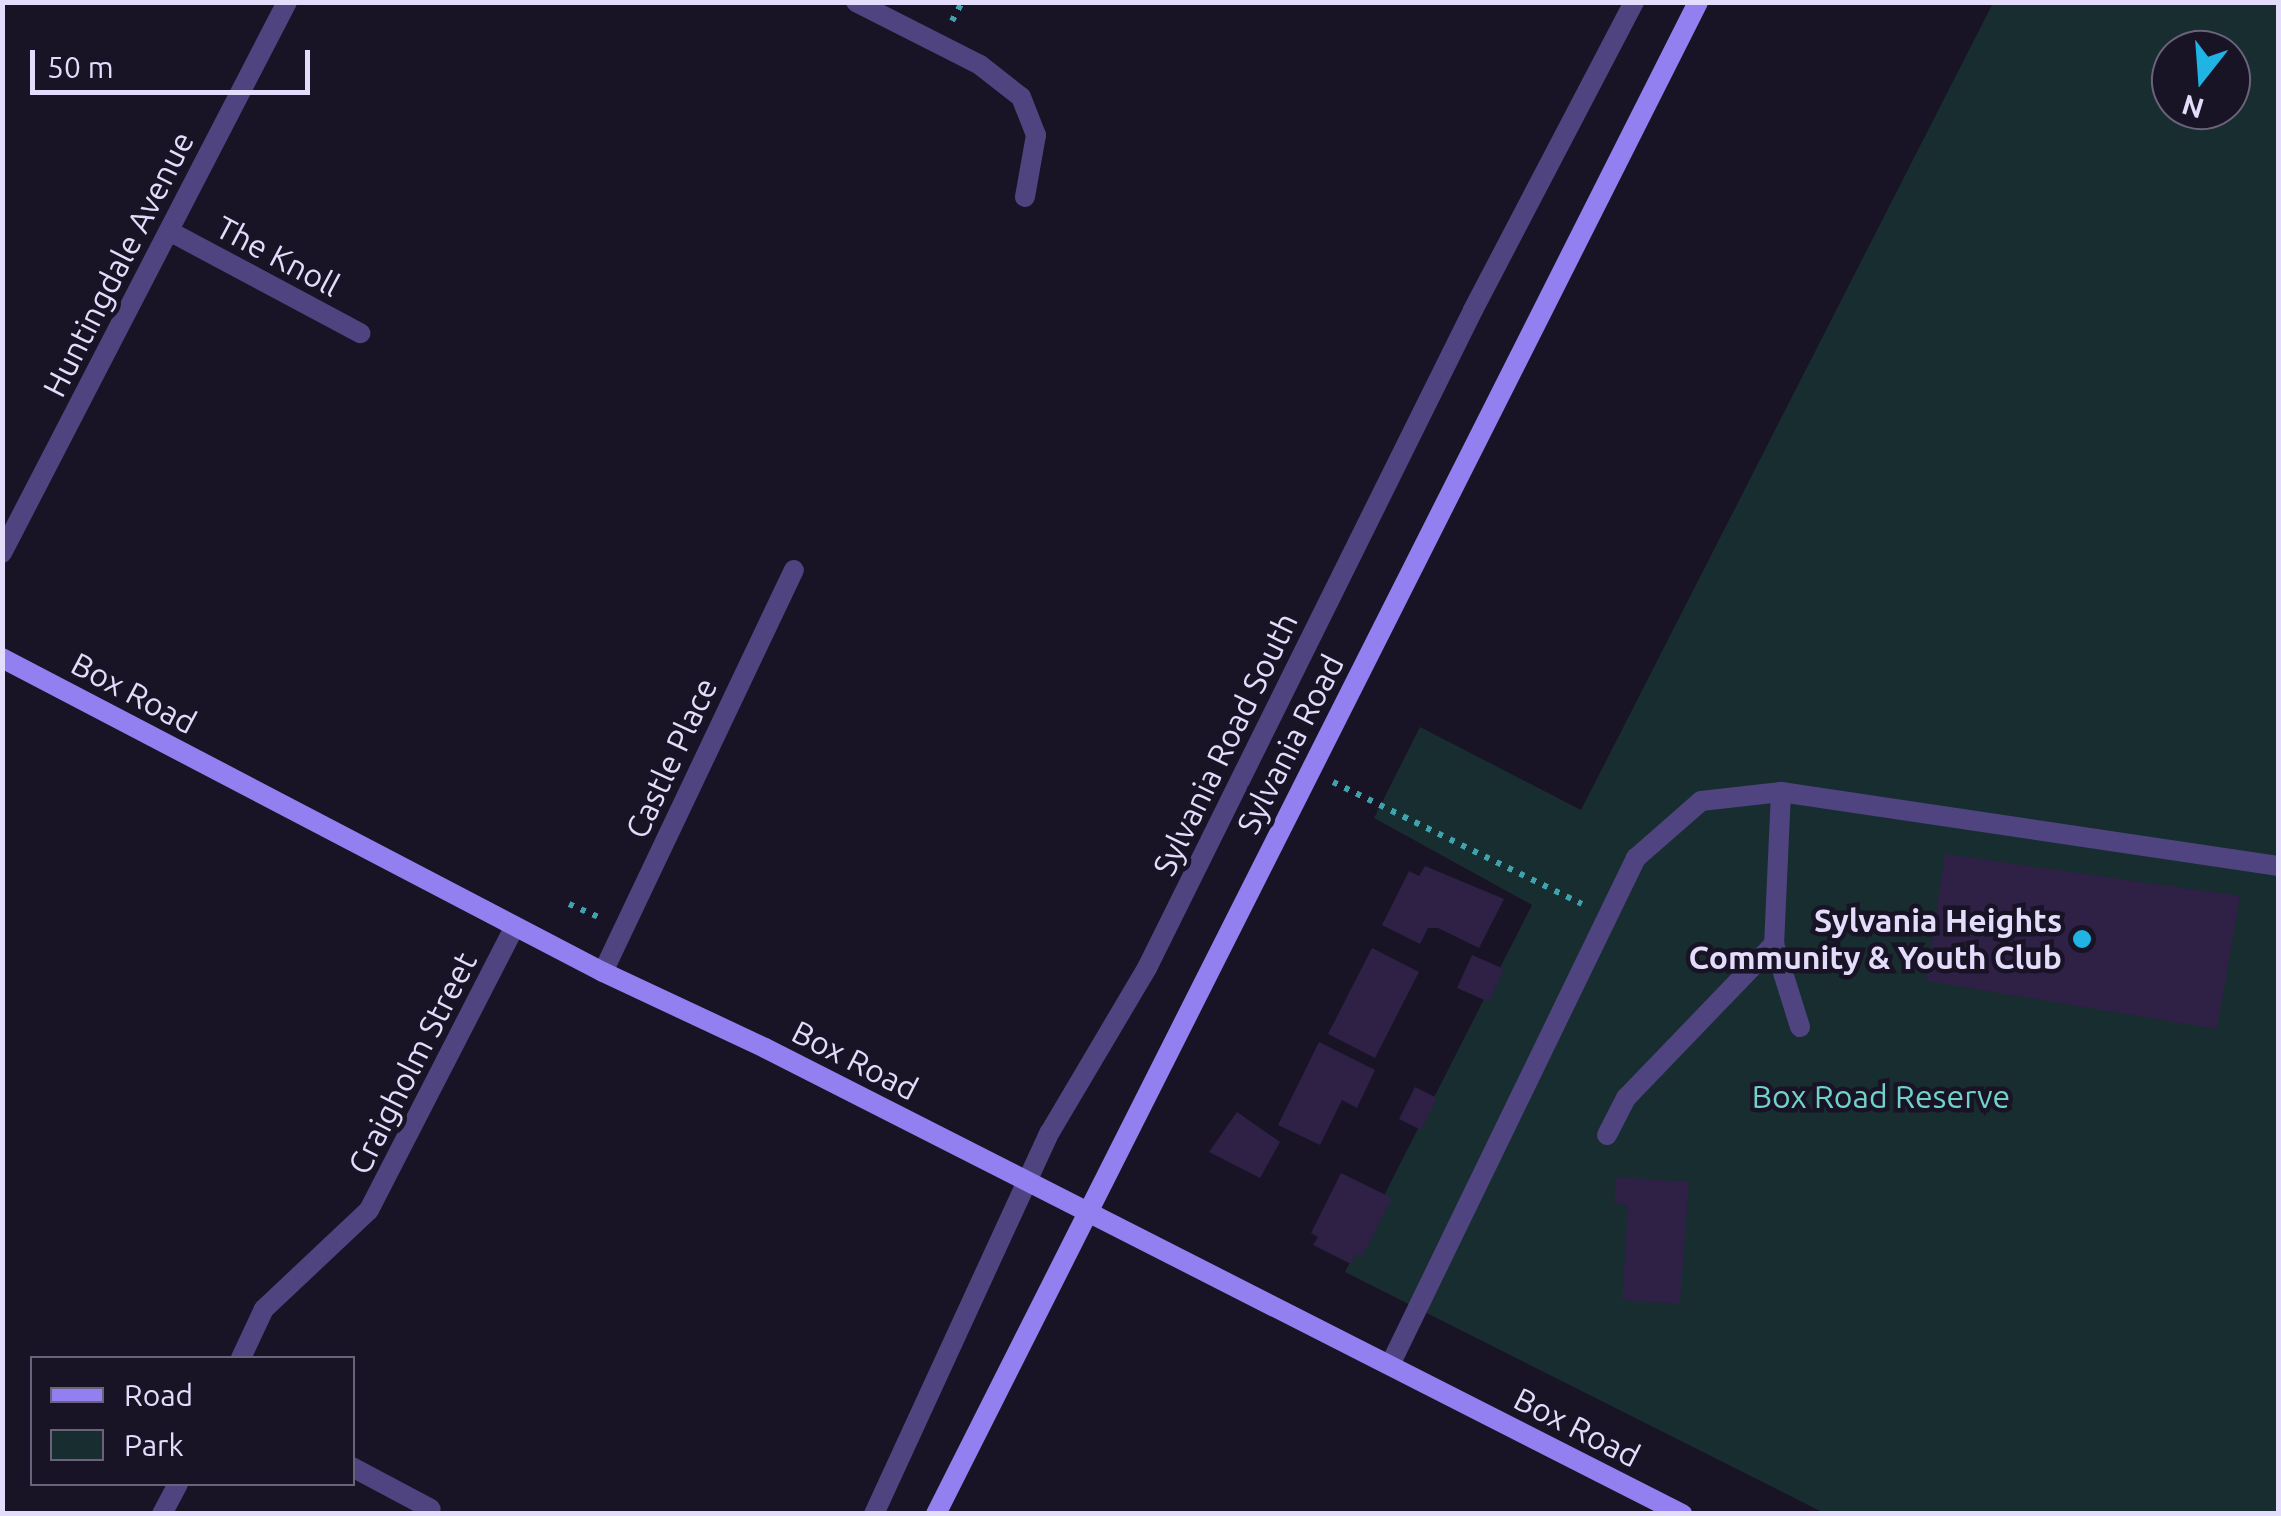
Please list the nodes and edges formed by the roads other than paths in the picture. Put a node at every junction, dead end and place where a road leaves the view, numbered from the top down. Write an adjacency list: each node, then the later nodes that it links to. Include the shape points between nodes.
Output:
1 (287, 2): 6 (street, Huntingdale Avenue)
2 (856, 2): 5 (street, via 980,65 1021,97 1036,135)
3 (1634, 2): 18 (street, Sylvania Road South, via 1473,310 1147,968 1050,1132)
4 (1698, 2): 19 (street, Sylvania Road)
5 (1025, 197)
6 (169, 232): 7 (street, The Knoll); 8 (street, Huntingdale Avenue)
7 (360, 333)
8 (2, 553)
9 (794, 570): 15 (street, Castle Place)
10 (2, 658): 13 (street, Box Road)
11 (1781, 792): 12 (street); 14 (street); 21 (street, via 1701,801 1636,858)
12 (2278, 866)
13 (515, 926): 15 (street, Box Road); 20 (street, Craigholm Street, via 369,1210 264,1309)
14 (1774, 944): 16 (street); 17 (street, via 1626,1098)
15 (603, 972): 18 (street, Box Road)
16 (1800, 1027)
17 (1607, 1135)
18 (1032, 1184): 19 (street, Box Road); 27 (street, Sylvania Road South)
19 (1090, 1214): 21 (street, Box Road); 28 (street, Sylvania Road)
20 (242, 1356)
21 (1390, 1365): 24 (street, Box Road)
22 (355, 1470): 25 (street)
23 (177, 1486): 26 (street)
24 (1652, 1507): 29 (street, Box Road)
25 (431, 1509)
26 (162, 1514)
27 (874, 1514)
28 (936, 1514)
29 (1682, 1514)

